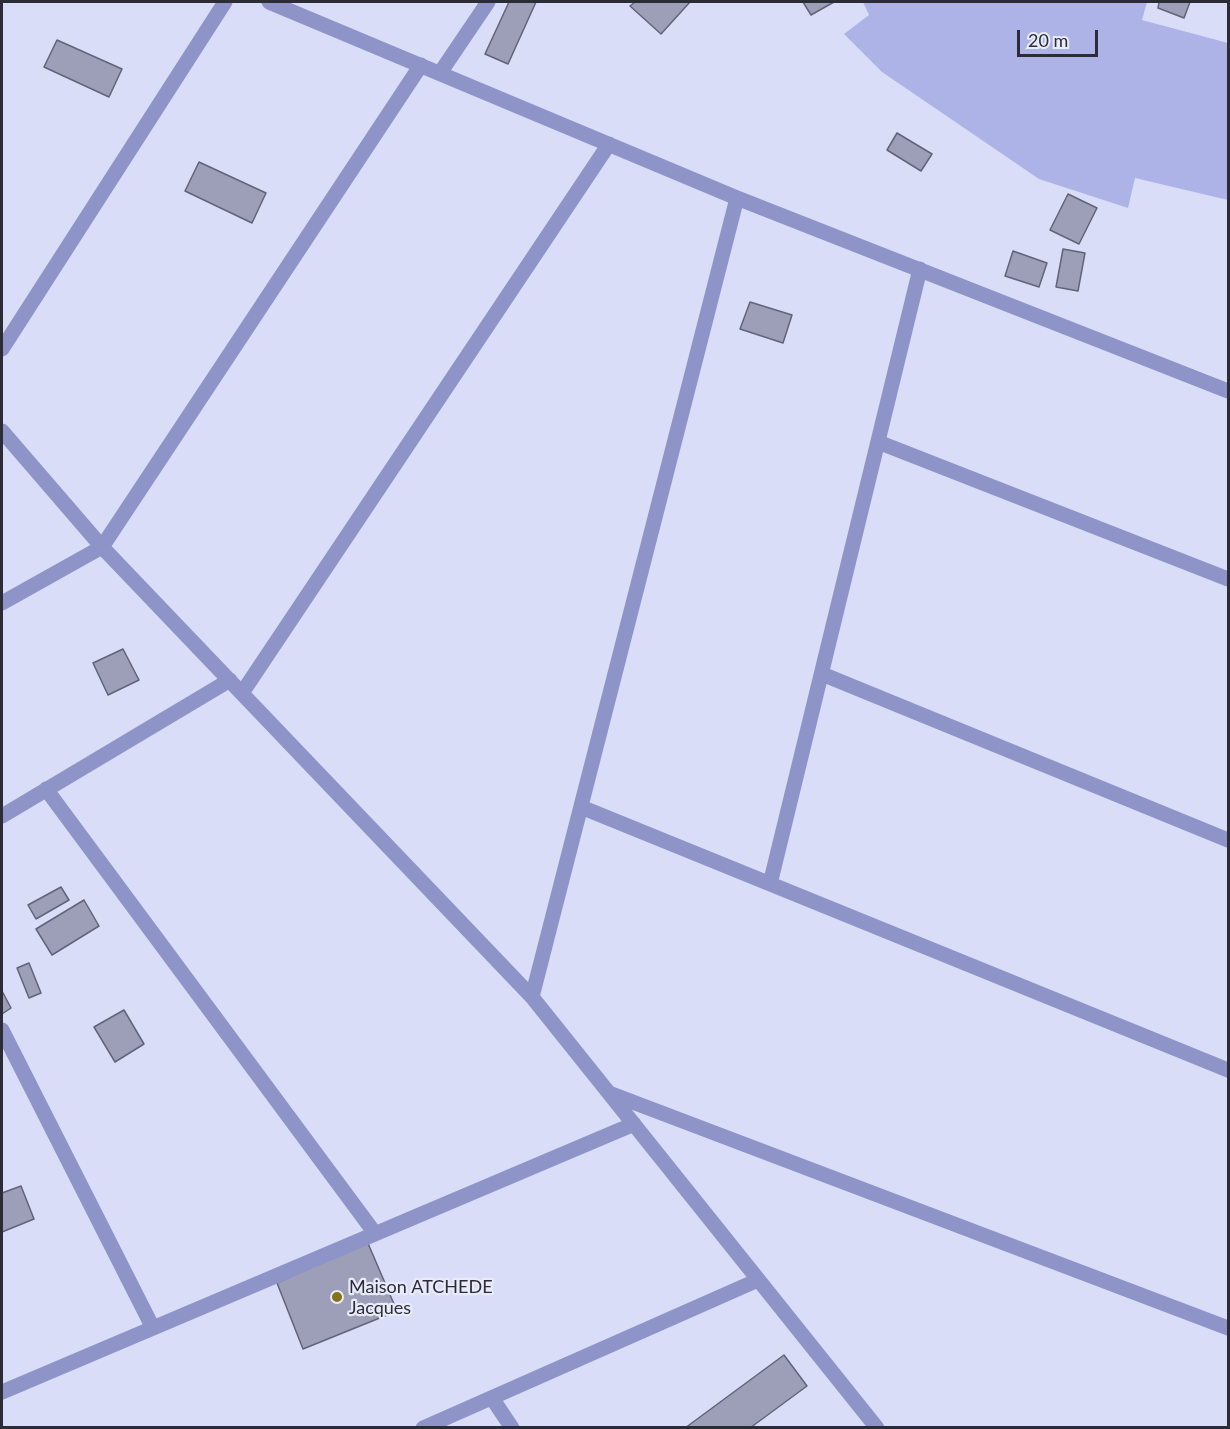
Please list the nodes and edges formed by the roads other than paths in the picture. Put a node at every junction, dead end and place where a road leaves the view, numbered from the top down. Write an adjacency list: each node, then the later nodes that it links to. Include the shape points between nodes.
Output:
1 (225, 2): 9 (street)
2 (269, 2): 4 (street)
3 (488, 2): 5 (street)
4 (421, 65): 5 (street); 13 (street)
5 (440, 74): 6 (street)
6 (609, 144): 7 (street); 18 (street)
7 (737, 198): 8 (street); 20 (street)
8 (920, 269): 10 (street); 12 (street)
9 (2, 349)
10 (1228, 391)
11 (2, 431): 13 (street)
12 (878, 442): 14 (street); 16 (street)
13 (102, 547): 15 (street); 17 (street)
14 (1228, 579)
15 (2, 603)
16 (822, 674): 22 (street); 23 (street)
17 (230, 680): 18 (street); 19 (street)
18 (242, 693): 24 (street)
19 (46, 789): 21 (street); 29 (street)
20 (581, 807): 23 (street); 24 (street)
21 (2, 816)
22 (1228, 840)
23 (770, 884): 26 (street)
24 (532, 997): 27 (street)
25 (2, 1030): 31 (street)
26 (1228, 1070)
27 (609, 1093): 28 (street); 32 (street)
28 (634, 1124): 29 (street); 30 (street)
29 (374, 1232): 31 (street)
30 (758, 1280): 34 (street); 37 (street)
31 (153, 1328): 33 (street)
32 (1228, 1328)
33 (2, 1392)
34 (492, 1398): 35 (street); 36 (street)
35 (423, 1428)
36 (512, 1428)
37 (877, 1428)

